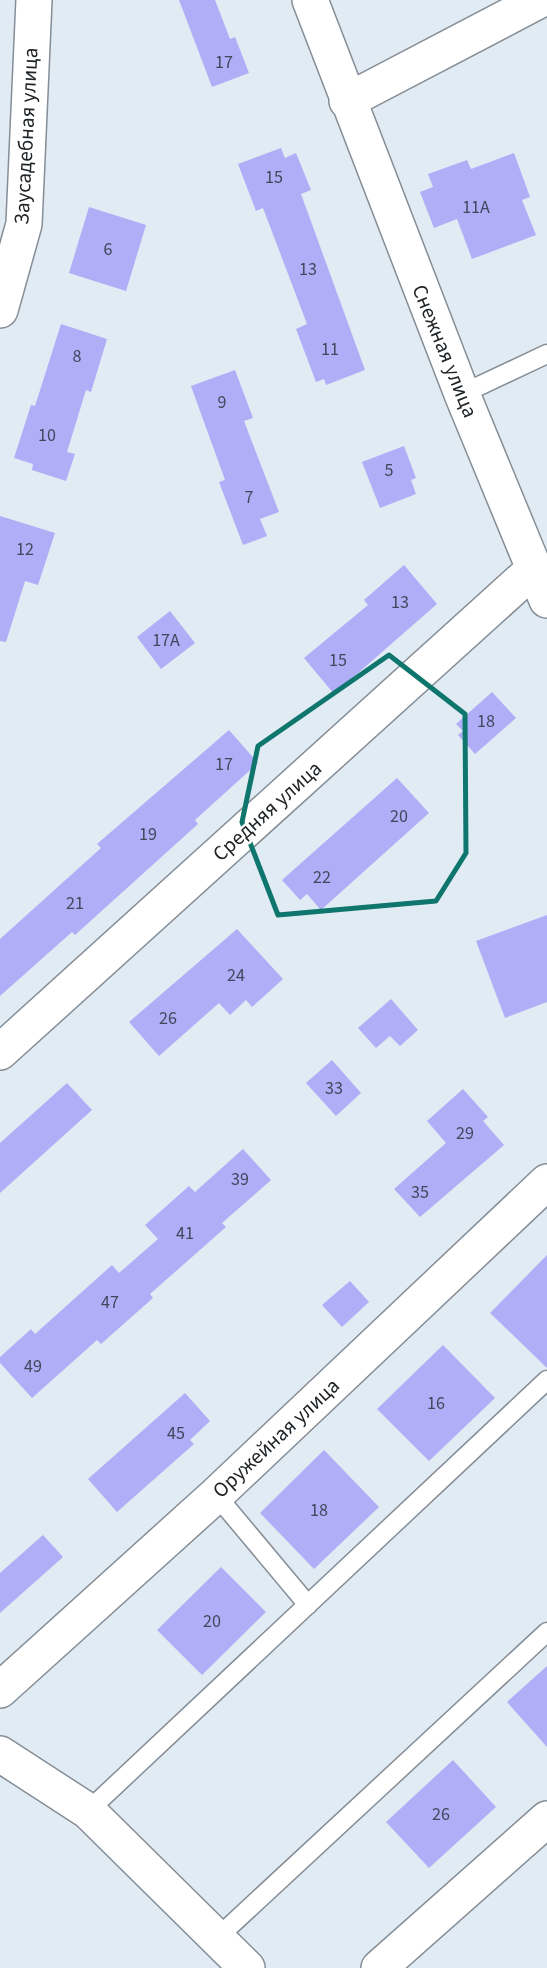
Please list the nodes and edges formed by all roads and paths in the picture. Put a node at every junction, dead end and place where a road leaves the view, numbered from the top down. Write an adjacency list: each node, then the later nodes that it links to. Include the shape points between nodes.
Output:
1 (34, 0): 5 (street, Заусадебная улица, via 24,225)
2 (310, 0): 4 (street, Снежная улица)
3 (540, 0): 4 (street)
4 (346, 101): 7 (street, Снежная улица)
5 (0, 310)
6 (547, 354): 7 (lane)
7 (462, 394): 8 (street, Снежная улица)
8 (541, 585): 9 (street, Средняя улица)
9 (0, 1052)
10 (547, 1182): 12 (street, Оружейная улица)
11 (547, 1380): 13 (lane)
12 (216, 1495): 13 (lane); 15 (street, Оружейная улица)
13 (308, 1605): 17 (lane)
14 (547, 1632): 19 (lane)
15 (0, 1690)
16 (0, 1754): 17 (street)
17 (88, 1811): 19 (street)
18 (547, 1819): 21 (street)
19 (217, 1938): 20 (street)
20 (247, 1968)
21 (379, 1968)

